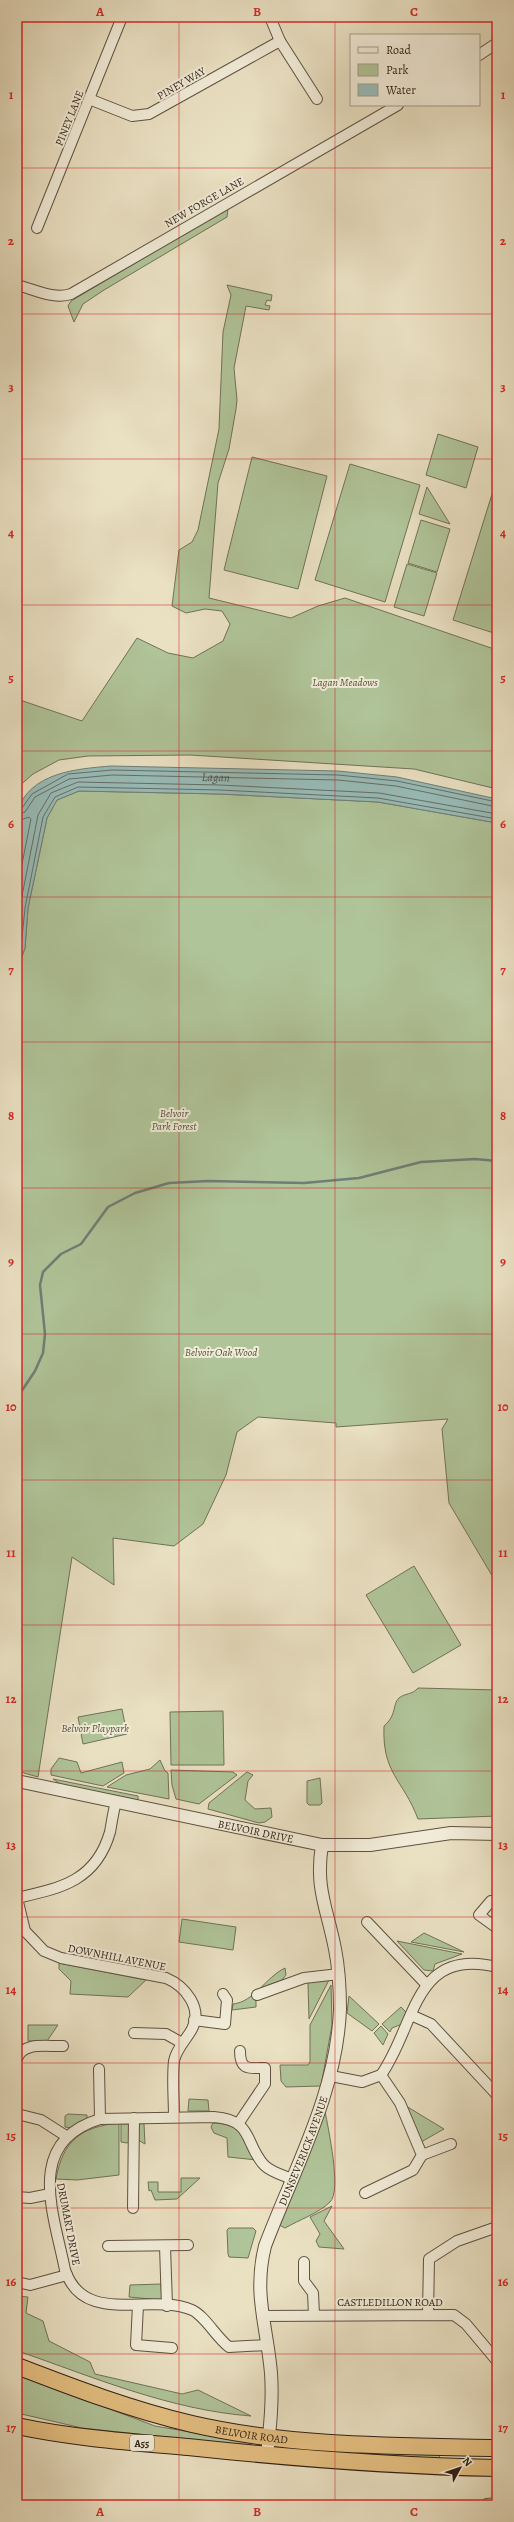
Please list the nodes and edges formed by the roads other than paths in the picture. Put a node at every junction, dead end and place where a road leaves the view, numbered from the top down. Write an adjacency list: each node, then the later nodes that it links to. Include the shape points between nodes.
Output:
1 (122, 17): 6 (street, PINEY LANE)
2 (270, 17): 3 (street)
3 (280, 41): 6 (street, PINEY WAY, via 149,114 132,116); 7 (street)
4 (497, 42): 5 (street)
5 (480, 54)
6 (89, 99): 9 (street, PINEY LANE)
7 (317, 99)
8 (396, 106): 10 (street, NEW FORGE LANE, via 71,294 55,296)
9 (37, 228)
10 (17, 285)
11 (17, 1781): 12 (street, BELVOIR DRIVE)
12 (116, 1802): 14 (street, BELVOIR DRIVE); 15 (street, via 108,1837 94,1866 77,1881 55,1890)
13 (497, 1834): 14 (street, BELVOIR DRIVE, via 451,1833 370,1845)
14 (322, 1845): 20 (street, DUNSEVERICK AVENUE, via 320,1893 332,1935)
15 (17, 1898): 25 (street, DOWNHILL AVENUE, via 25,1931 44,1951 61,1958 166,1978 177,1983 190,1996)
16 (491, 1901): 18 (street, via 479,1915)
17 (366, 1922): 21 (street)
18 (497, 1928)
19 (497, 1967): 21 (street, via 473,1962 458,1965 445,1970)
20 (339, 1974): 23 (street, via 304,1978); 33 (street, DUNSEVERICK AVENUE, via 338,2042)
21 (426, 1984): 24 (street)
22 (223, 1994): 25 (street, via 227,2000 225,2024)
23 (257, 1995)
24 (410, 2015): 32 (street); 34 (street, via 431,2024)
25 (194, 2020): 27 (street, via 193,2028)
26 (134, 2032): 27 (street, via 166,2034)
27 (182, 2043): 36 (street, via 174,2060)
28 (63, 2046): 30 (street, via 27,2047 19,2052)
29 (240, 2051): 39 (street, via 243,2066 265,2068 265,2084)
30 (17, 2059)
31 (99, 2069): 38 (street)
32 (380, 2075): 33 (street, via 362,2082); 42 (street, via 400,2102)
33 (331, 2076): 43 (street, DUNSEVERICK AVENUE)
34 (497, 2095)
35 (17, 2114): 40 (street, via 41,2120)
36 (174, 2117): 37 (street, DRUMART DRIVE); 39 (street, DRUMART DRIVE, via 226,2118)
37 (134, 2118): 38 (street, DRUMART DRIVE); 47 (street)
38 (100, 2119): 40 (street, DRUMART DRIVE, via 89,2122)
39 (238, 2124): 43 (street, via 248,2134 264,2165)
40 (66, 2136): 45 (street, DRUMART DRIVE, via 49,2170)
41 (451, 2144): 42 (street)
42 (422, 2155): 44 (street, via 413,2170)
43 (292, 2179): 59 (street, DUNSEVERICK AVENUE, via 265,2246 261,2263 259,2292)
44 (365, 2193)
45 (50, 2194): 46 (street, via 30,2198); 53 (street, DRUMART DRIVE)
46 (17, 2196)
47 (134, 2208)
48 (497, 2227): 57 (street, via 457,2241 429,2259)
49 (108, 2246): 50 (street)
50 (165, 2246): 51 (street); 56 (street)
51 (188, 2246)
52 (304, 2262): 58 (street, via 304,2281 313,2293)
53 (67, 2275): 54 (street, via 30,2285); 55 (street, DRUMART DRIVE, via 74,2290 89,2300)
54 (17, 2282)
55 (138, 2305): 56 (street, DRUMART DRIVE); 61 (street, via 136,2345)
56 (167, 2306): 60 (street, DRUMART DRIVE, via 193,2310 229,2347)
57 (428, 2314): 58 (street, CASTLEDILLON ROAD); 62 (street, CASTLEDILLON ROAD, via 454,2315 460,2318)
58 (314, 2315): 59 (street, CASTLEDILLON ROAD)
59 (262, 2316): 60 (street, DUNSEVERICK AVENUE)
60 (267, 2345): 65 (street, DUNSEVERICK AVENUE, via 272,2393)
61 (172, 2348)
62 (497, 2361)
63 (17, 2366): 65 (highway, BELVOIR ROAD, via 163,2417)
64 (17, 2426): 67 (highway, BELVOIR ROAD / A55, via 66,2435)
65 (269, 2437): 66 (highway, BELVOIR ROAD, via 353,2444); 67 (street, DUNSEVERICK AVENUE)
66 (497, 2448)
67 (267, 2455): 68 (highway, BELVOIR ROAD / A55)
68 (497, 2468)
69 (497, 2504): 70 (street)
70 (487, 2505)

